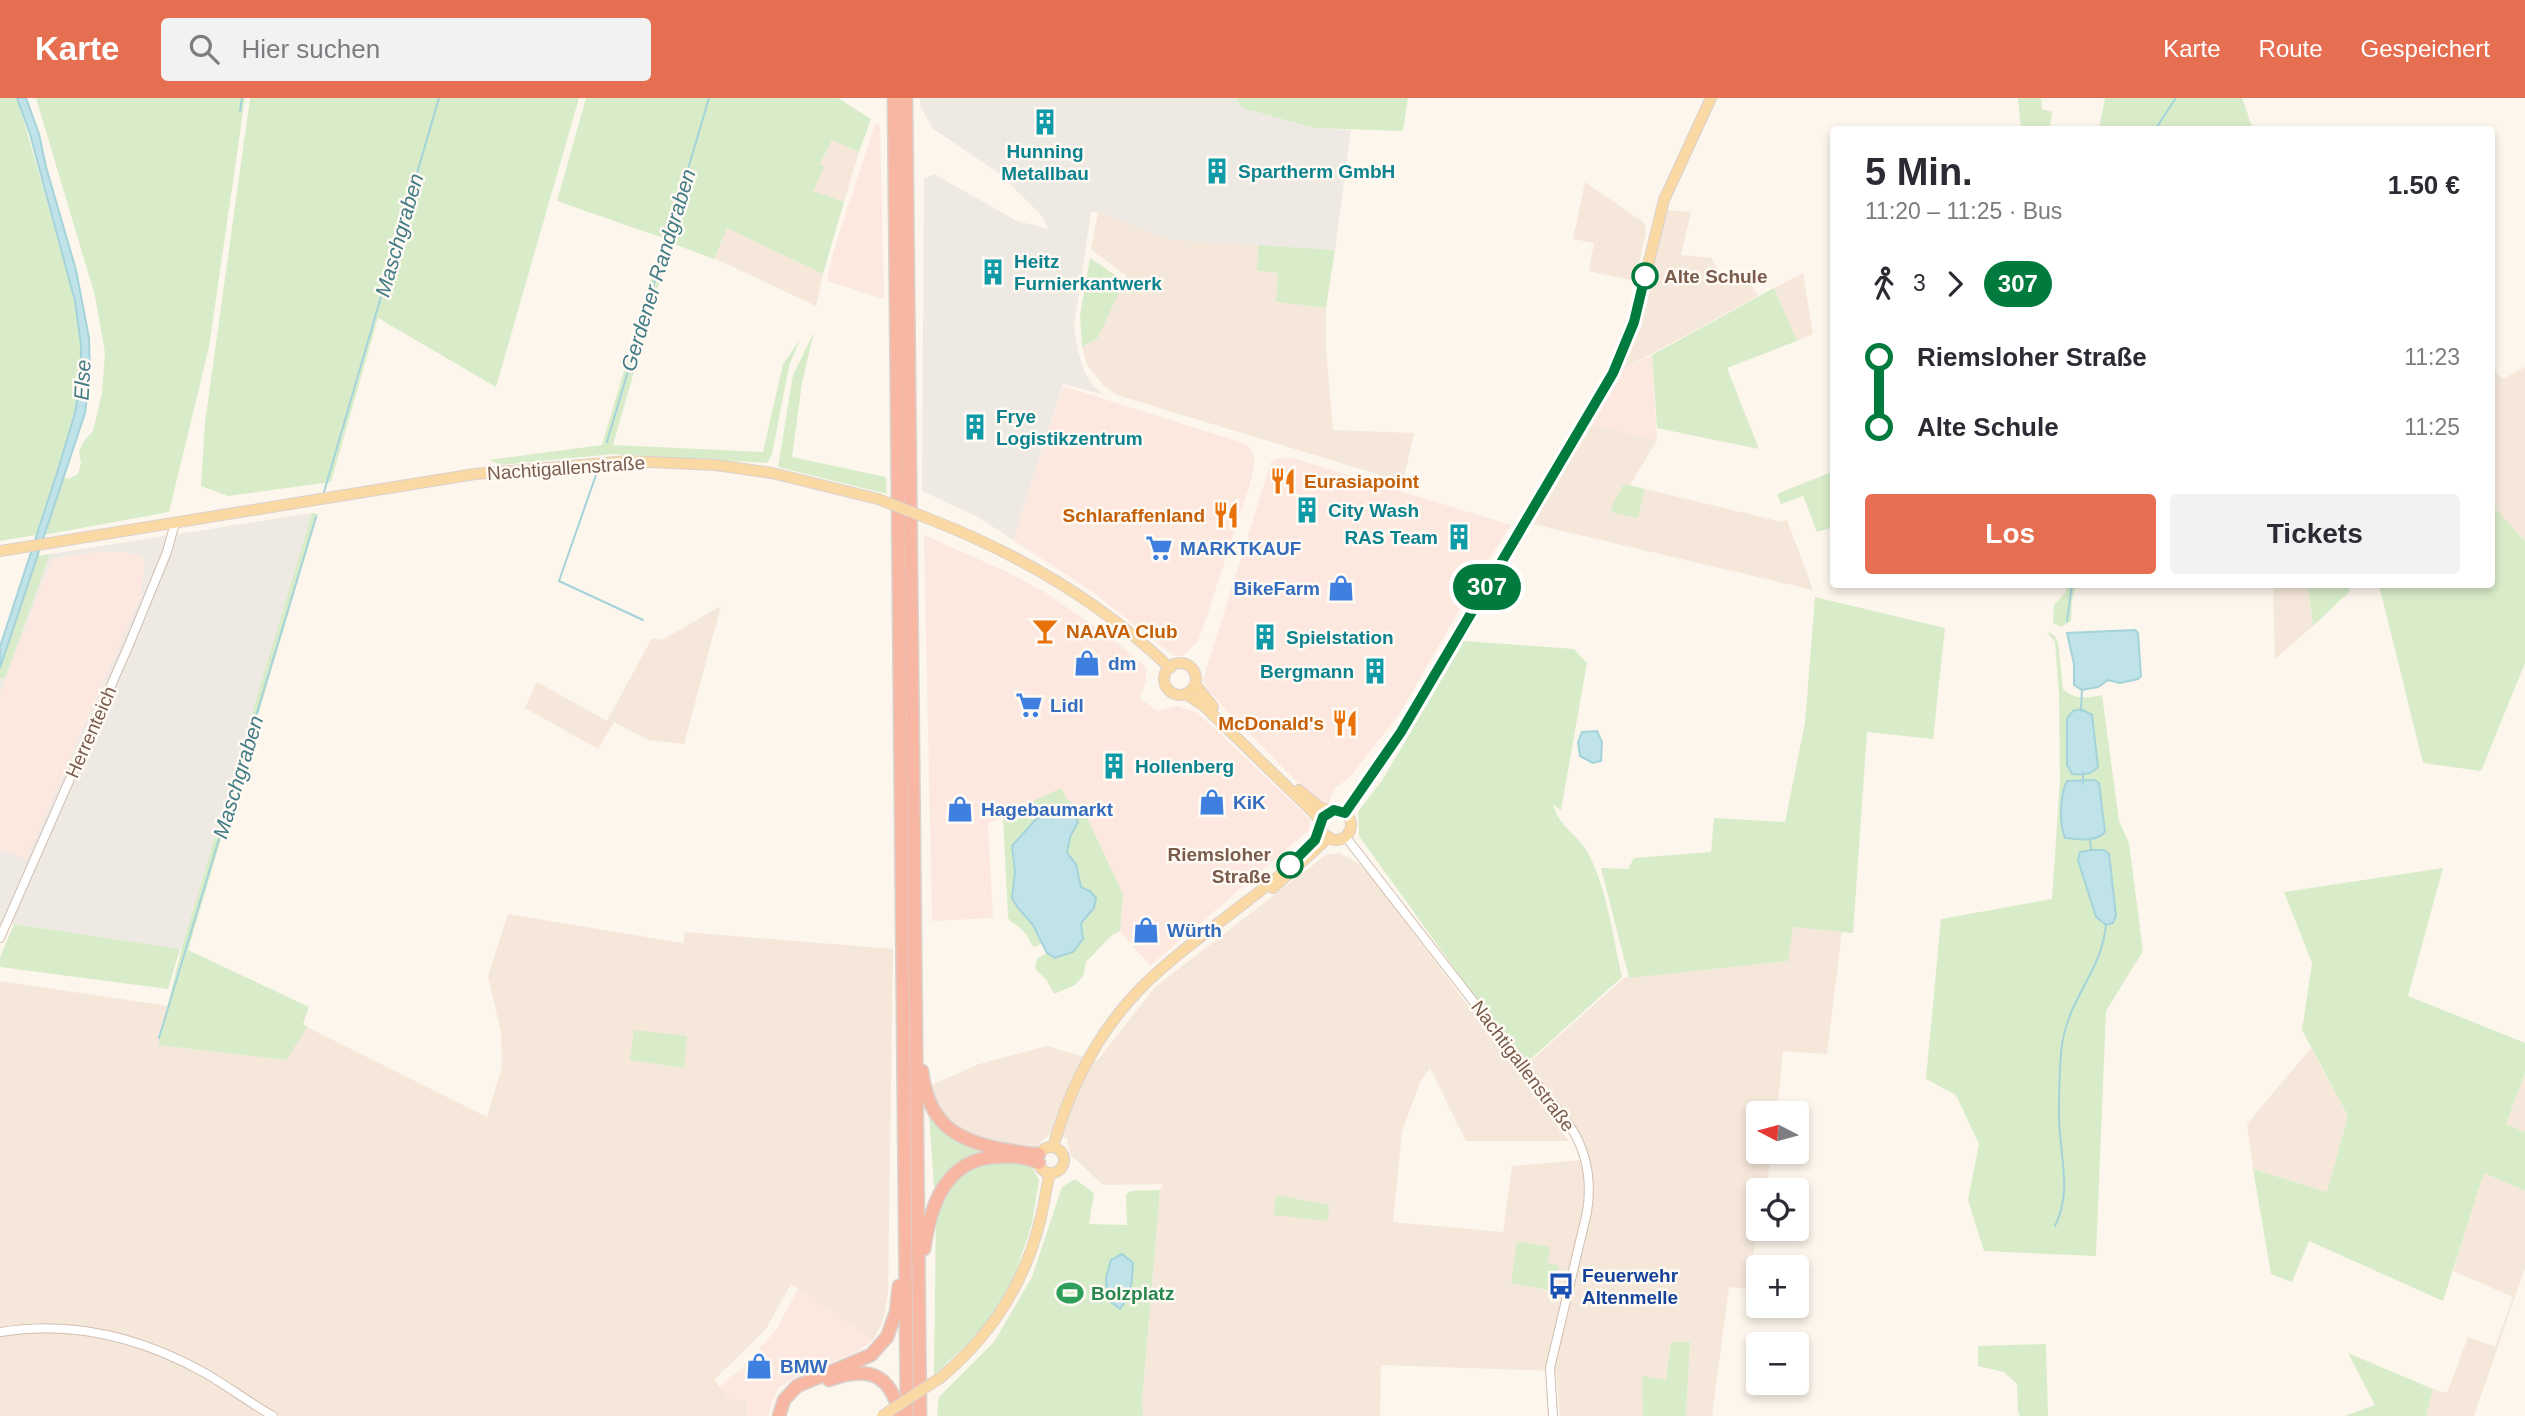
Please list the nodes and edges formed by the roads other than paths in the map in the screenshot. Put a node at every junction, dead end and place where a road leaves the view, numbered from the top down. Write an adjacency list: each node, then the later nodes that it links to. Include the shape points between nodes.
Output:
1 (894, 98): 20 (highway)
2 (905, 98): 16 (highway)
3 (1711, 98): 10 (main road, via 1664,200 1634,322 1613,373 1393,744)
4 (175, 523): 5 (main road, Nachtigallenstraße); 6 (main road, Nachtigallenstraße, bridge, via 475,474 628,461 772,473 878,499 986,544 1049,577 1133,635); 14 (street, Herrenteich, via 128,647)
5 (0, 551)
6 (1170, 668): 7 (main road, via 1179,663 1189,666); 8 (main road, via 1165,677 1167,687)
7 (1195, 684): 8 (main road); 9 (main road, via 1263,757 1319,807)
8 (1186, 694): 11 (main road, via 1213,714)
9 (1331, 811): 10 (main road); 11 (main road)
10 (1345, 813): 12 (main road, via 1351,826)
11 (1322, 825): 13 (main road); 15 (main road, via 1315,840 1280,874)
12 (1345, 836): 13 (main road); 30 (street, Nachtigallenstraße, via 1570,1126 1587,1162 1587,1212 1549,1368)
13 (1329, 838): 15 (main road, via 1287,877)
14 (0, 938)
15 (1171, 962): 17 (main road, via 1144,985 1104,1033 1076,1084)
16 (915, 1000): 18 (highway, via 924,1086 945,1127 968,1140); 21 (highway)
17 (1056, 1148): 18 (main road, via 1045,1148); 19 (main road, via 1064,1156 1063,1165)
18 (1039, 1159): 19 (main road, via 1043,1170); 21 (highway, via 985,1157 951,1176 932,1209)
19 (1050, 1173): 26 (main road, bridge, via 1024,1270 986,1335 940,1378)
20 (906, 1230): 24 (highway, via 897,1312 887,1337 871,1355 797,1386 784,1400); 28 (highway)
21 (918, 1281): 29 (highway)
22 (0, 1332): 23 (street, via 80,1330 144,1344 208,1375)
23 (273, 1416)
24 (779, 1416)
25 (788, 1416): 27 (highway, via 798,1396 810,1388 867,1372 891,1388)
26 (882, 1416)
27 (900, 1416)
28 (907, 1416)
29 (919, 1416)
30 (1553, 1416)

